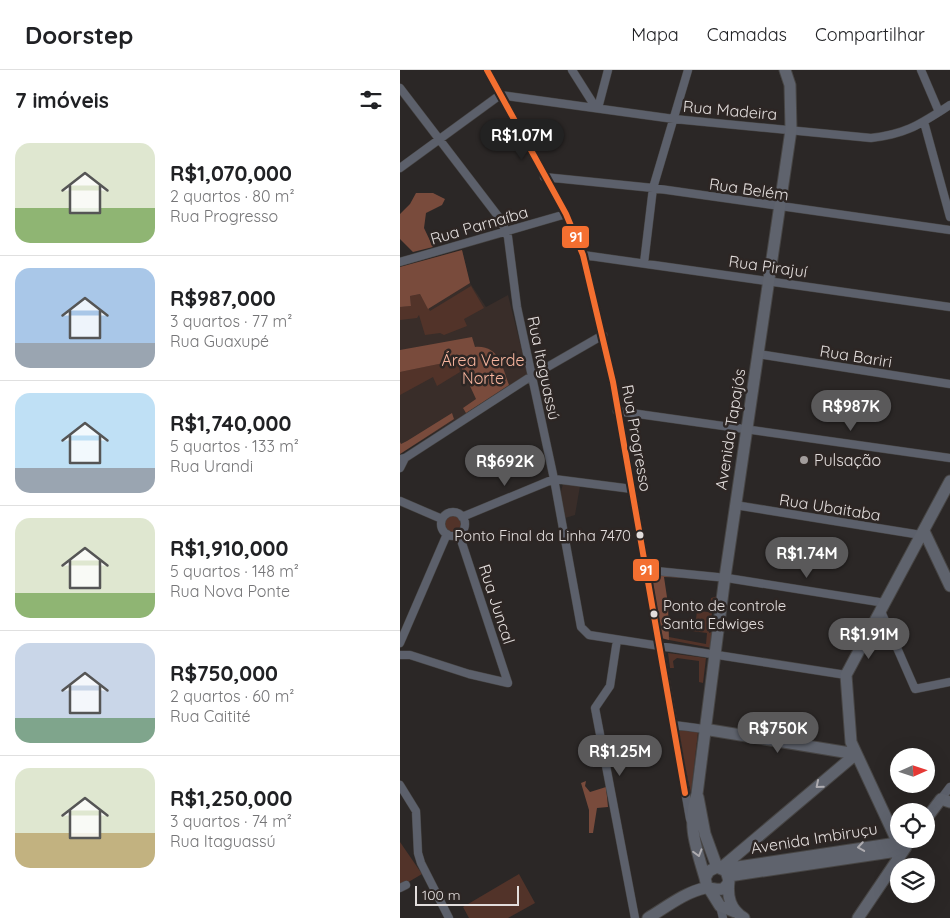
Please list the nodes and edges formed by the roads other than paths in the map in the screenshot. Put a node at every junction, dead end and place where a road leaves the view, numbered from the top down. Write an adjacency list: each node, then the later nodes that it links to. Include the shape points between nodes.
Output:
1 (487, 70): 8 (street, Rua Progresso)
2 (572, 70): 10 (street)
3 (608, 70): 10 (street)
4 (688, 70): 12 (street)
5 (785, 70): 14 (street, Avenida Tapajós, via 790,85)
6 (921, 70): 11 (street)
7 (400, 88): 15 (street)
8 (500, 95): 10 (street, Rua Madeira); 15 (street); 17 (street, Rua Progresso)
9 (950, 105): 11 (street, Rua Madeira)
10 (597, 108): 12 (street, Rua Madeira)
11 (939, 112): 13 (street, Rua Madeira)
12 (674, 119): 14 (street, Rua Madeira); 18 (street)
13 (924, 122): 14 (street, Rua Madeira, via 897,136 871,138); 21 (street)
14 (791, 130): 19 (street, Avenida Tapajós)
15 (438, 139): 16 (street); 23 (street, via 501,220)
16 (400, 168)
17 (544, 178): 18 (street, Rua Belém); 20 (street, Rua Progresso)
18 (653, 188): 19 (street, Rua Belém); 26 (street)
19 (780, 207): 22 (street, Rua Belém); 27 (street, Avenida Tapajós)
20 (566, 214): 23 (street, Rua Parnaíba); 24 (street, Rua Progresso)
21 (950, 217)
22 (950, 230)
23 (506, 232): 25 (street, Rua Parnaíba); 31 (street, Rua Itaguassú)
24 (583, 255): 26 (street, Rua Pirajuí); 29 (street, Rua Progresso)
25 (400, 262)
26 (644, 263): 27 (street, Rua Pirajuí)
27 (769, 280): 28 (street, Rua Pirajuí); 30 (street, Avenida Tapajós)
28 (950, 307)
29 (603, 335): 31 (street); 33 (street, Rua Progresso)
30 (758, 354): 32 (street, Rua Bariri); 34 (street, Avenida Tapajós)
31 (530, 377): 35 (street); 38 (street, Rua Itaguassú)
32 (950, 384)
33 (617, 411): 34 (street); 40 (street, Rua Progresso)
34 (748, 428): 36 (street); 42 (street, Avenida Tapajós)
35 (402, 458): 37 (street)
36 (950, 458)
37 (400, 468)
38 (554, 478): 40 (street); 43 (street); 52 (street, Rua Itaguassú, via 581,627 589,636)
39 (950, 481): 45 (street)
40 (632, 489): 48 (street, Rua Progresso)
41 (400, 501): 44 (street)
42 (735, 506): 45 (street, Rua Ubaitaba); 49 (street, Avenida Tapajós)
43 (462, 517): 44 (street, via 452,512); 47 (street, via 464,528)
44 (442, 519): 46 (street, via 441,526)
45 (922, 533): 50 (street); 51 (street)
46 (447, 534): 47 (street); 53 (street)
47 (459, 534): 55 (street, Rua Juncal, via 508,683 410,655)
48 (646, 570): 49 (street); 54 (street, Rua Progresso)
49 (725, 578): 51 (street); 56 (street, Avenida Tapajós)
50 (950, 586)
51 (882, 606): 57 (street); 58 (street, via 915,689)
52 (617, 640): 54 (street); 78 (street, via 610,686 595,708)
53 (400, 643)
54 (660, 646): 56 (street); 59 (street, Rua Progresso)
55 (400, 655)
56 (714, 655): 57 (street); 60 (street, Avenida Tapajós)
57 (846, 675): 62 (street, via 851,742)
58 (950, 682)
59 (674, 725): 60 (street); 70 (street, Rua Progresso)
60 (704, 729): 61 (street); 66 (street, Avenida Tapajós)
61 (837, 751): 62 (street); 63 (street)
62 (856, 754): 63 (street); 69 (street)
63 (842, 766): 73 (street, one-way to 73)
64 (400, 785): 77 (street, via 416,812 421,862)
65 (950, 787): 67 (street)
66 (697, 794): 70 (street); 73 (street, via 705,834)
67 (946, 800): 68 (street)
68 (935, 810)
69 (890, 816)
70 (692, 833): 74 (street, one-way to 74)
71 (890, 845): 73 (street, Avenida Imbiruçu)
72 (902, 848): 81 (street)
73 (724, 872): 74 (street, via 709,870); 74 (street, via 723,889); 76 (street, via 728,893)
74 (707, 884): 75 (street); 79 (street)
75 (720, 906): 76 (street); 80 (street)
76 (740, 915)
77 (449, 918)
78 (635, 918)
79 (648, 918)
80 (723, 918)
81 (858, 918)

